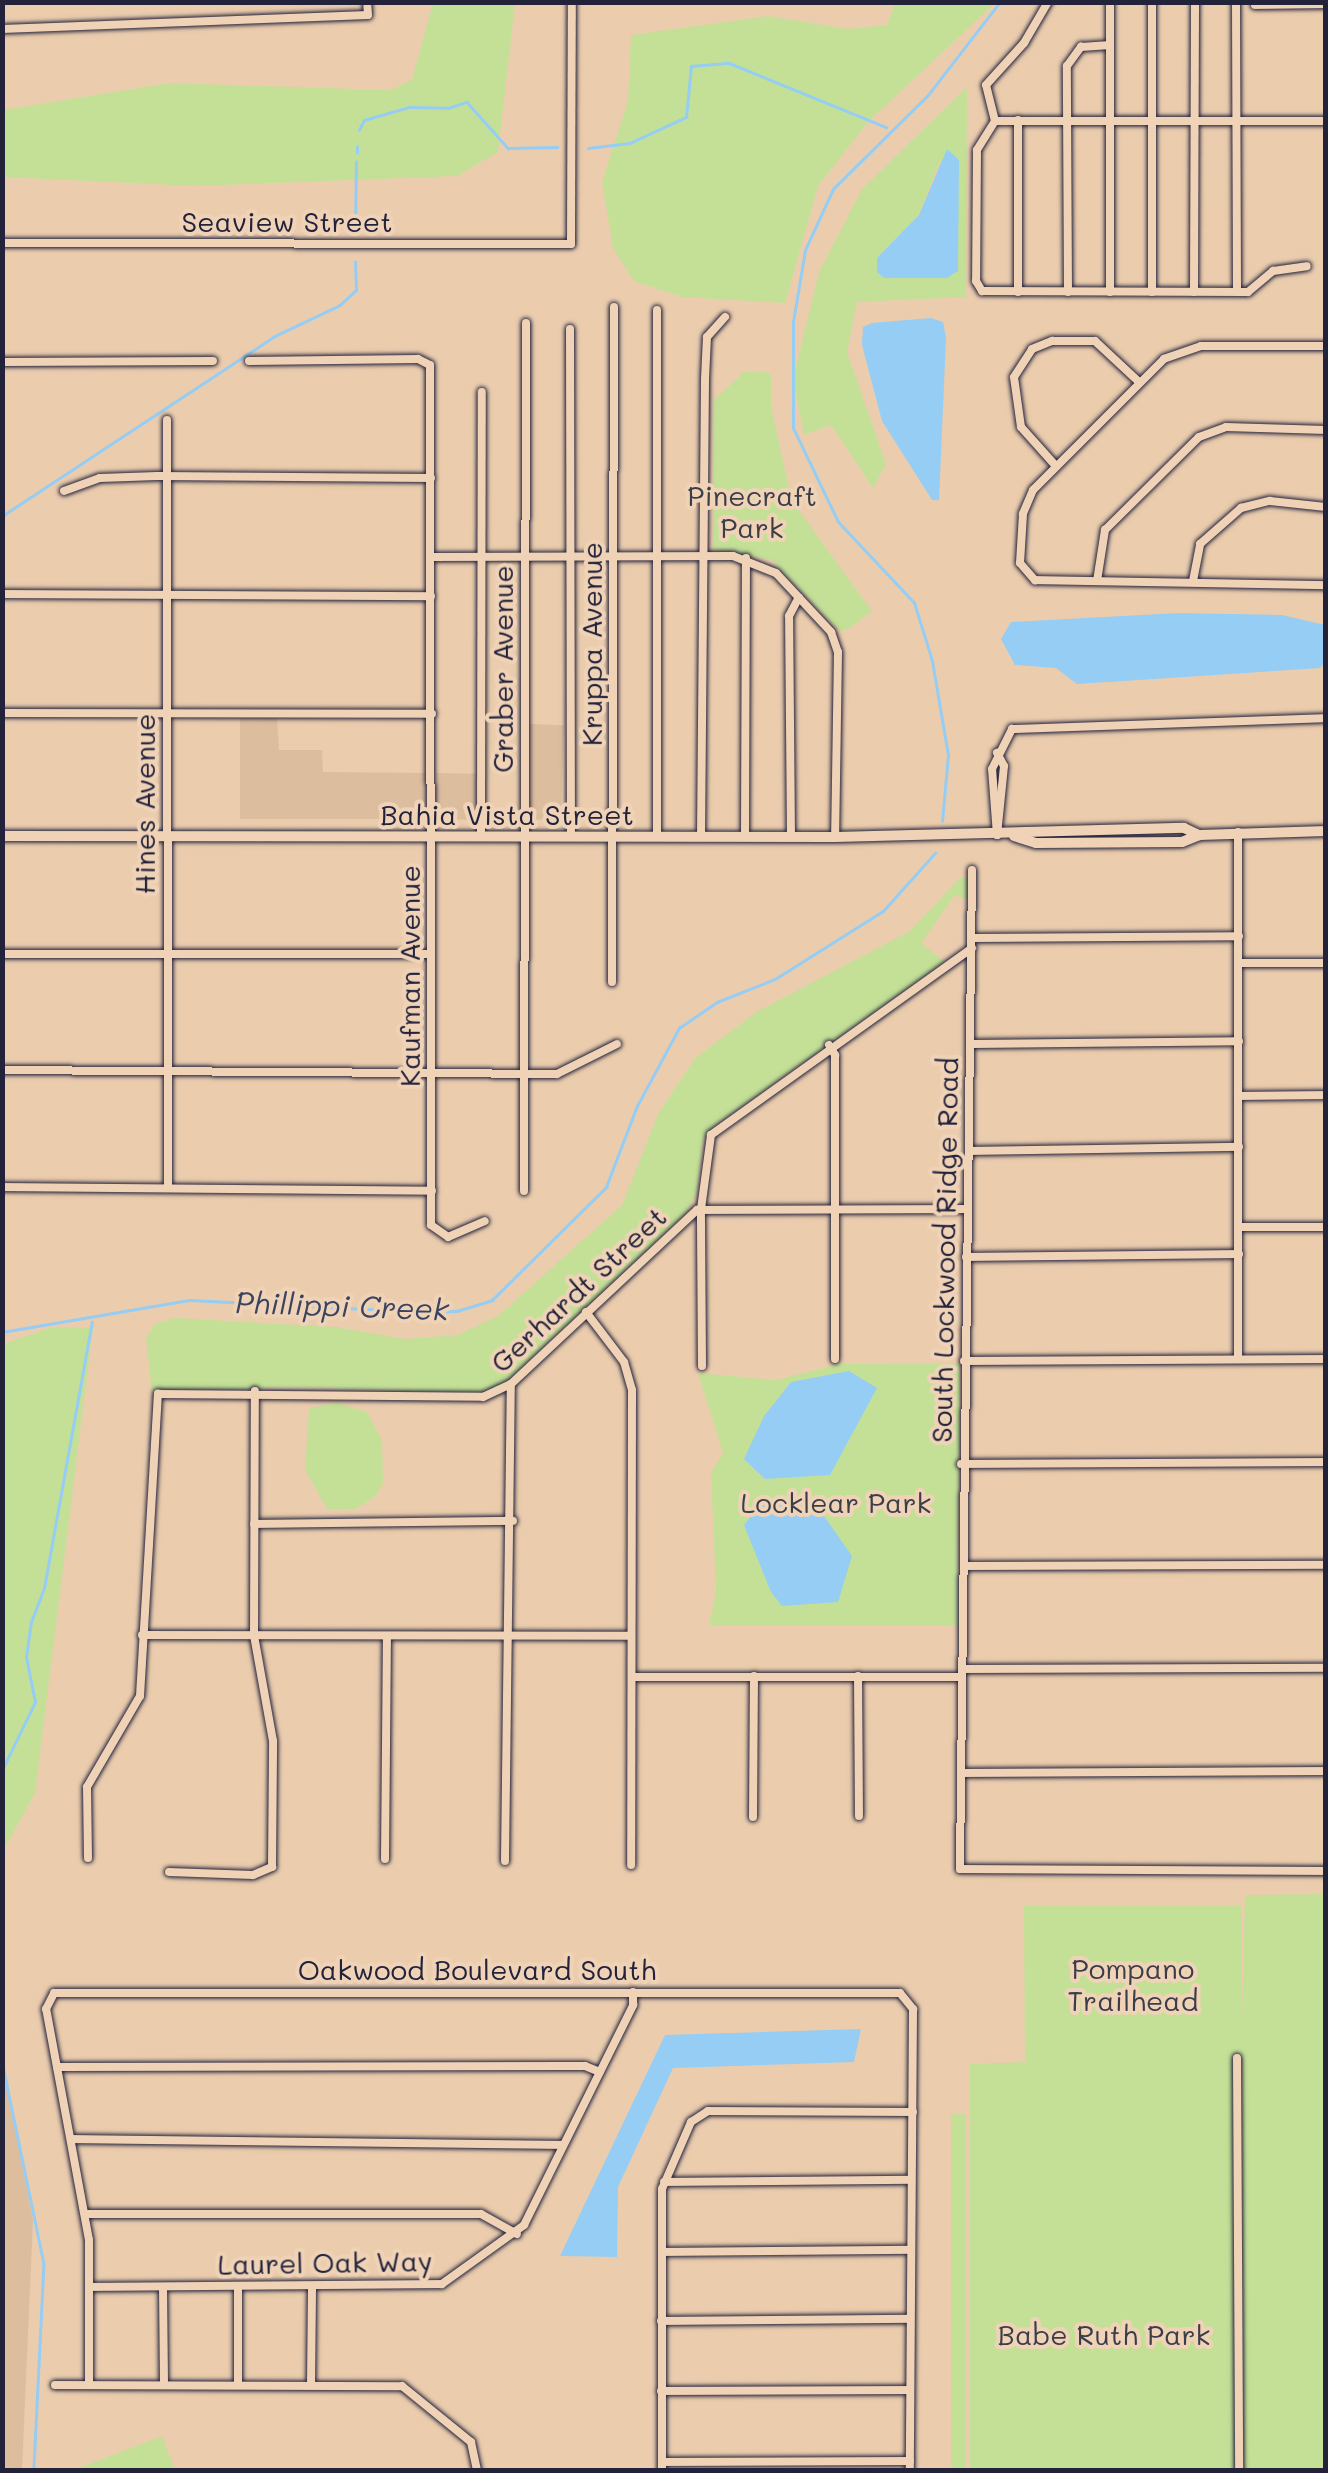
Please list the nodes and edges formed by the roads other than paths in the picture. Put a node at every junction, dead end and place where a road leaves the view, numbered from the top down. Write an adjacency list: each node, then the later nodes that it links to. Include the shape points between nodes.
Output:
1 (367, 2): 10 (street, via 368,15)
2 (572, 2): 20 (street, Seaview Street, via 571,244)
3 (1048, 2): 14 (street, via 1024,43 986,85)
4 (1110, 2): 11 (street)
5 (1152, 2): 16 (street)
6 (1194, 2): 17 (street)
7 (1236, 2): 18 (street)
8 (1326, 4): 9 (street)
9 (1254, 5)
10 (2, 29)
11 (1110, 45): 13 (street); 15 (street, via 1085,45 1069,60)
12 (1018, 120): 14 (street); 15 (street); 22 (street)
13 (1110, 120): 15 (street); 16 (street); 24 (street)
14 (995, 121): 22 (street, via 977,150 976,281 982,291)
15 (1066, 121): 23 (street)
16 (1152, 121): 17 (street); 25 (street)
17 (1194, 121): 18 (street); 26 (street)
18 (1236, 121): 19 (street); 27 (street)
19 (1326, 121)
20 (2, 243)
21 (1308, 266): 27 (street, via 1280,268 1248,292)
22 (1018, 292): 23 (street)
23 (1068, 292): 24 (street)
24 (1110, 292): 25 (street)
25 (1152, 292): 26 (street)
26 (1194, 292): 27 (street)
27 (1237, 292)
28 (614, 307): 46 (street, Kruppa Avenue)
29 (657, 310): 47 (street)
30 (725, 317): 48 (street, via 707,337)
31 (526, 323): 50 (street, Graber Avenue)
32 (570, 329): 51 (street)
33 (1326, 346): 37 (street, via 1195,347 1164,359)
34 (213, 361): 36 (street)
35 (249, 361): 43 (street, Kaufman Avenue, via 428,362)
36 (2, 362)
37 (1139, 382): 41 (street); 41 (street, via 1094,341 1052,340 1032,349 1014,377 1021,427)
38 (482, 392): 49 (street)
39 (167, 420): 42 (street, Hines Avenue)
40 (1326, 430): 54 (street, via 1226,427 1199,437 1110,523)
41 (1055, 465): 54 (street, via 1023,514 1020,563 1026,576)
42 (167, 476): 43 (street); 44 (street, via 100,478); 58 (street, Hines Avenue)
43 (431, 478): 52 (street, Kaufman Avenue)
44 (64, 491)
45 (1326, 507): 55 (street, via 1270,501 1241,508 1200,544)
46 (614, 555): 47 (street); 51 (street); 74 (street, Kruppa Avenue)
47 (658, 555): 48 (street); 75 (street)
48 (702, 555): 53 (street); 76 (street)
49 (482, 556): 50 (street); 52 (street); 71 (street)
50 (525, 556): 51 (street); 72 (street, Graber Avenue)
51 (569, 556): 73 (street)
52 (431, 557): 59 (street, Kaufman Avenue)
53 (746, 558): 60 (street, via 776,573); 77 (street)
54 (1097, 581): 55 (street)
55 (1194, 581): 56 (street)
56 (1326, 585)
57 (2, 594): 58 (street)
58 (167, 595): 59 (street); 61 (street, Hines Avenue)
59 (431, 596): 63 (street, Kaufman Avenue)
60 (799, 597): 78 (street, via 789,616); 79 (street, via 830,632 839,661)
61 (166, 712): 62 (street); 63 (street); 69 (street, Hines Avenue)
62 (2, 713)
63 (432, 714): 70 (street, Kaufman Avenue)
64 (1326, 718): 67 (street, via 1029,725 1007,732 997,753)
65 (1326, 831): 66 (street, Bahia Vista Street)
66 (1238, 832): 67 (street, Bahia Vista Street); 81 (street)
67 (997, 835): 79 (street, Bahia Vista Street)
68 (2, 836): 69 (street, Bahia Vista Street)
69 (166, 836): 70 (street, Bahia Vista Street); 84 (street, Hines Avenue)
70 (431, 836): 71 (street, Bahia Vista Street); 85 (street, Kaufman Avenue)
71 (481, 836): 72 (street, Bahia Vista Street)
72 (525, 836): 73 (street, Bahia Vista Street); 96 (street, Graber Avenue)
73 (572, 836): 74 (street, Bahia Vista Street)
74 (613, 837): 75 (street, Bahia Vista Street); 88 (street, Kruppa Avenue)
75 (657, 837): 76 (street, Bahia Vista Street)
76 (701, 837): 77 (street, Bahia Vista Street)
77 (745, 837): 78 (street, Bahia Vista Street)
78 (791, 837): 79 (street, Bahia Vista Street)
79 (835, 837)
80 (972, 870): 82 (street, South Lockwood Ridge Road)
81 (1239, 936): 82 (street); 86 (street)
82 (972, 943): 91 (street, South Lockwood Ridge Road); 92 (street)
83 (2, 954): 84 (street)
84 (167, 954): 85 (street); 94 (street, Hines Avenue)
85 (430, 954): 95 (street, Kaufman Avenue)
86 (1239, 963): 87 (street); 89 (street)
87 (1326, 963)
88 (612, 982)
89 (1239, 1041): 91 (street); 98 (street)
90 (618, 1044): 96 (street, via 569,1071)
91 (972, 1044): 100 (street, South Lockwood Ridge Road)
92 (830, 1045): 105 (street, via 711,1135); 106 (street)
93 (2, 1070): 94 (street)
94 (167, 1071): 95 (street); 102 (street, Hines Avenue)
95 (432, 1072): 96 (street); 103 (street, Kaufman Avenue)
96 (527, 1074): 104 (street, Graber Avenue)
97 (1326, 1095): 98 (street)
98 (1239, 1096): 99 (street)
99 (1239, 1147): 100 (street); 110 (street)
100 (971, 1151): 107 (street, South Lockwood Ridge Road)
101 (2, 1186): 102 (street)
102 (168, 1188): 103 (street)
103 (432, 1191): 108 (street, Kaufman Avenue, via 431,1226 438,1235 465,1234)
104 (524, 1191)
105 (701, 1209): 106 (street, Gerhardt Street); 113 (street, Gerhardt Street); 118 (street)
106 (836, 1209): 107 (street, Gerhardt Street); 115 (street)
107 (967, 1209): 112 (street, South Lockwood Ridge Road)
108 (486, 1221)
109 (1326, 1227): 110 (street)
110 (1238, 1228): 111 (street)
111 (1239, 1254): 112 (street); 116 (street)
112 (966, 1256): 117 (street, South Lockwood Ridge Road)
113 (586, 1312): 119 (street, Gerhardt Street); 131 (street, via 621,1356 632,1383)
114 (1326, 1358): 116 (street)
115 (835, 1359)
116 (1238, 1359): 117 (street)
117 (964, 1361): 122 (street, South Lockwood Ridge Road)
118 (702, 1366)
119 (511, 1384): 120 (street, Gerhardt Street, via 468,1400); 123 (street)
120 (254, 1391): 124 (street); 127 (street, Gerhardt Street, via 158,1394)
121 (1326, 1462): 122 (street)
122 (961, 1464): 126 (street, South Lockwood Ridge Road)
123 (513, 1521): 124 (street); 129 (street)
124 (254, 1524): 128 (street)
125 (1326, 1564): 126 (street)
126 (964, 1566): 133 (street, South Lockwood Ridge Road)
127 (142, 1635): 128 (street); 141 (street, via 139,1702 86,1787)
128 (254, 1635): 130 (street); 146 (street, via 273,1741 273,1861 260,1875)
129 (508, 1635): 130 (street); 131 (street); 143 (street)
130 (387, 1636): 142 (street)
131 (631, 1636): 136 (street)
132 (1326, 1668): 133 (street)
133 (963, 1673): 135 (street); 138 (street, South Lockwood Ridge Road)
134 (754, 1676): 135 (street); 136 (street); 140 (street)
135 (858, 1676): 139 (street)
136 (632, 1677): 144 (street)
137 (1326, 1771): 138 (street)
138 (962, 1773): 145 (street, South Lockwood Ridge Road, via 960,1869)
139 (859, 1816)
140 (753, 1817)
141 (88, 1858)
142 (385, 1859)
143 (505, 1861)
144 (630, 1865)
145 (1326, 1871)
146 (169, 1872)
147 (633, 1992): 149 (street, Oakwood Boulevard South, via 63,1990 49,1997); 150 (street); 151 (street, Oakwood Boulevard South, via 907,1996 913,2009)
148 (1237, 2058): 176 (street)
149 (58, 2068): 150 (street, via 585,2066); 152 (street)
150 (600, 2072): 153 (street)
151 (913, 2112): 154 (street); 155 (street, via 698,2114)
152 (71, 2139): 153 (street); 156 (street)
153 (564, 2145): 157 (street)
154 (910, 2180): 155 (street); 158 (street)
155 (664, 2182): 159 (street)
156 (84, 2214): 157 (street, via 482,2214); 160 (street)
157 (517, 2234): 163 (street, Laurel Oak Way, via 432,2287)
158 (910, 2250): 159 (street); 164 (street)
159 (662, 2252): 165 (street)
160 (89, 2287): 161 (street, Laurel Oak Way); 167 (street)
161 (163, 2287): 162 (street, Laurel Oak Way); 168 (street)
162 (238, 2288): 163 (street, Laurel Oak Way); 170 (street)
163 (312, 2288): 169 (street)
164 (910, 2319): 165 (street); 171 (street)
165 (662, 2321): 172 (street)
166 (55, 2385): 167 (street)
167 (89, 2385): 168 (street)
168 (164, 2385): 170 (street)
169 (312, 2385): 170 (street); 175 (street, via 408,2387 471,2442)
170 (238, 2386)
171 (910, 2390): 172 (street); 174 (street)
172 (662, 2391): 173 (street)
173 (662, 2466): 174 (street)
174 (910, 2466)
175 (477, 2470)
176 (1238, 2470)

